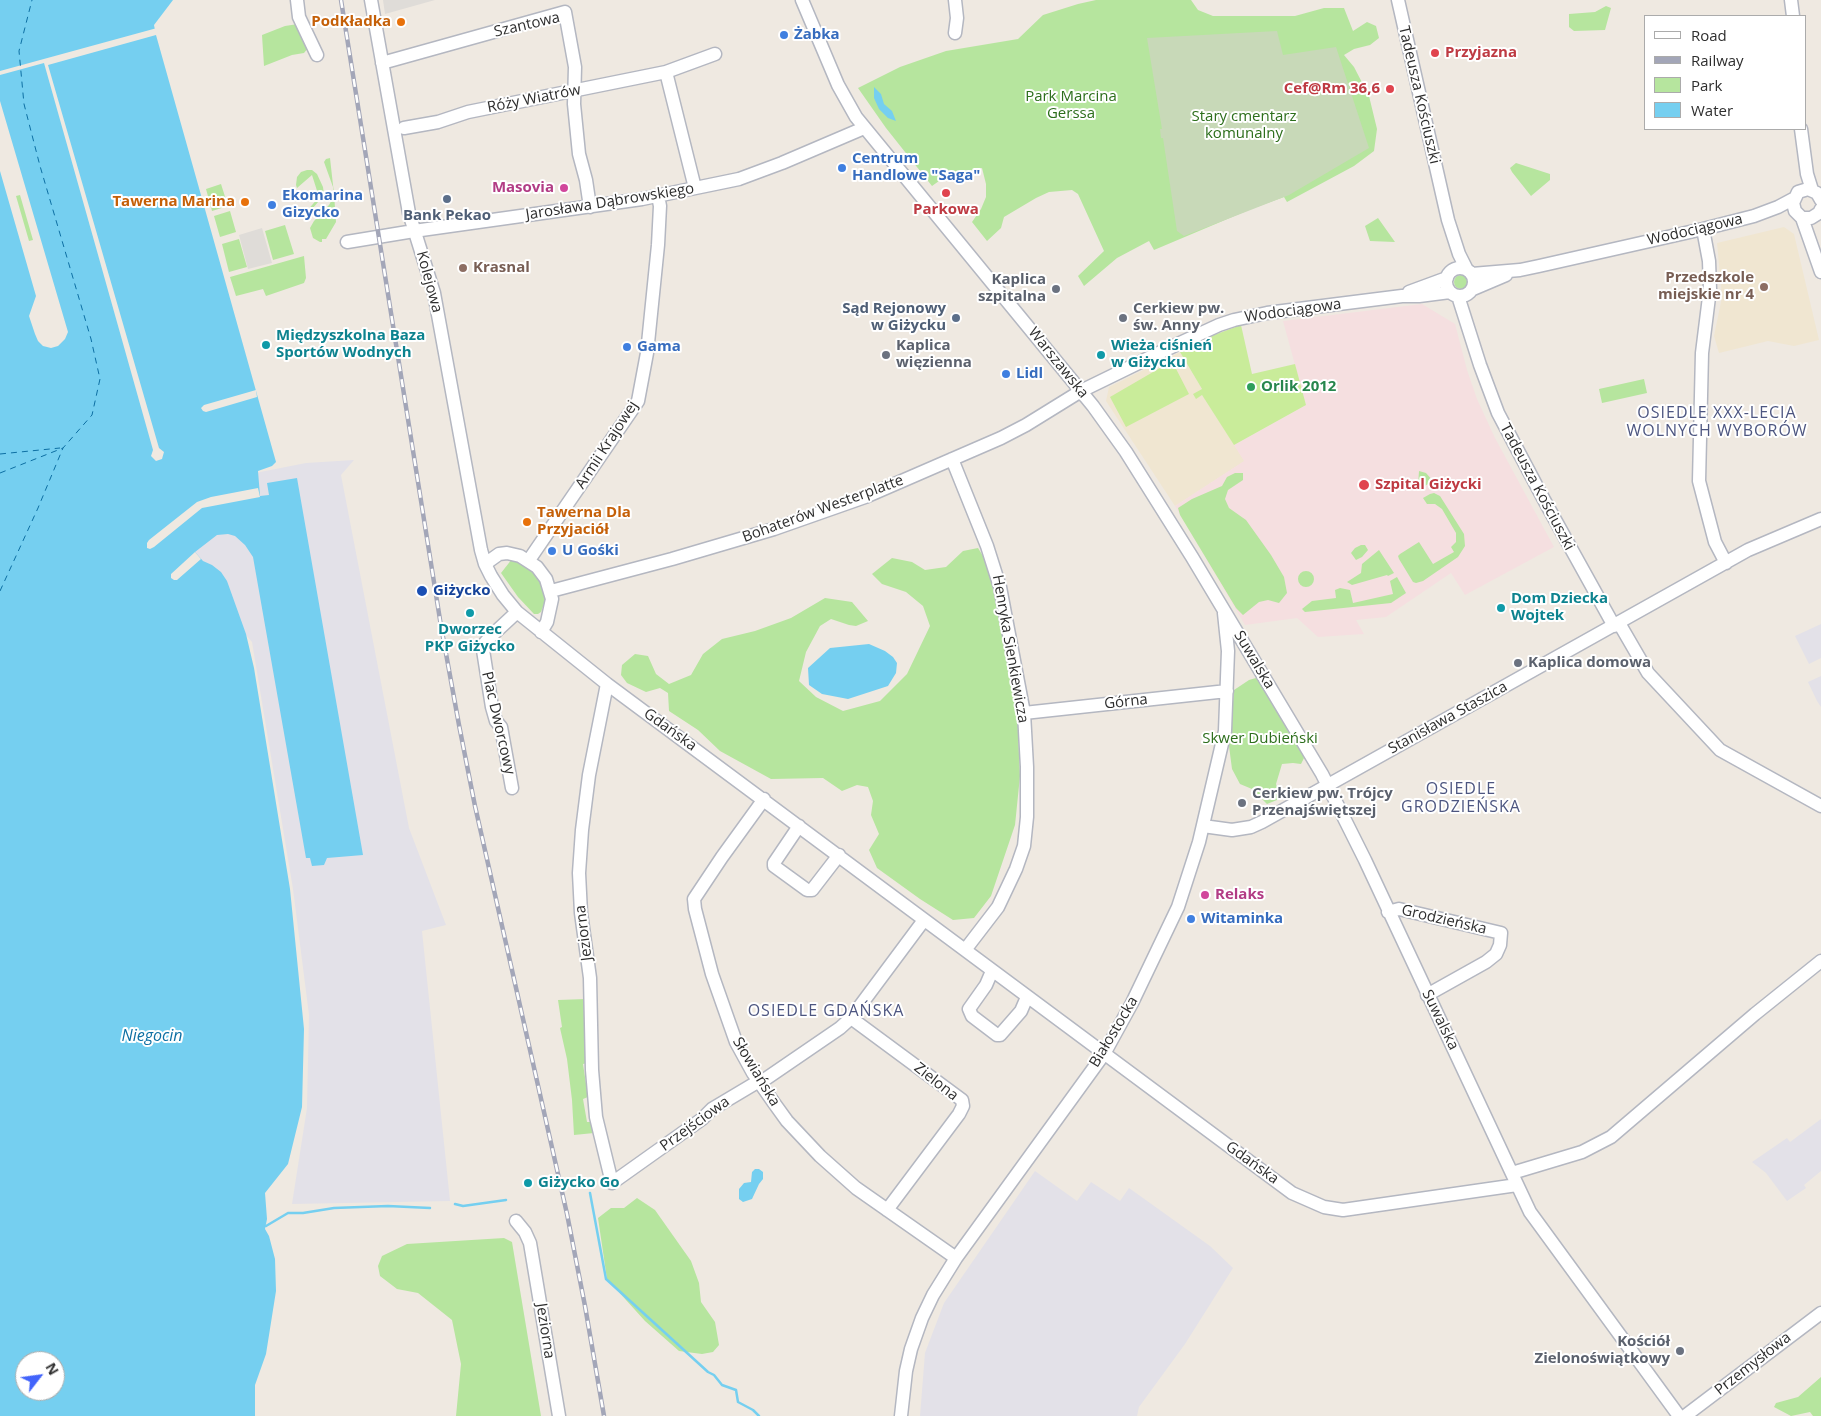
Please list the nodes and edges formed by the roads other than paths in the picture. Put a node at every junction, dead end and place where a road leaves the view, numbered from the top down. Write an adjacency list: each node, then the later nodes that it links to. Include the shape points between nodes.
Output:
1 (297, 0): 10 (street, via 299,17)
2 (371, 0): 11 (street, Kolejowa)
3 (802, 0): 15 (street, Warszawska, via 838,86)
4 (954, 0): 8 (street, via 958,18)
5 (1398, 0): 25 (street, Tadeusza Kościuszki)
6 (1791, 0): 7 (street)
7 (1792, 15)
8 (955, 33)
9 (715, 54): 12 (street, Róży Wiatrów)
10 (317, 55)
11 (382, 63): 13 (street, Szantowa, via 565,12 575,67); 27 (street, Kolejowa)
12 (666, 72): 13 (street, Róży Wiatrów); 17 (street)
13 (575, 91): 14 (street, Róży Wiatrów); 21 (street, Szantowa, via 579,154)
14 (404, 128)
15 (864, 128): 17 (street, Jarosława Dąbrowskiego, via 738,179); 35 (street, Warszawska)
16 (1801, 134): 18 (street, via 1807,174); 20 (street)
17 (695, 188): 19 (street, Jarosława Dąbrowskiego)
18 (1818, 194): 20 (street, Wodociągowa, via 1808,190)
19 (658, 196): 21 (street, Jarosława Dąbrowskiego); 38 (street, Armii Krajowej, via 658,245 647,353 638,401)
20 (1796, 196): 23 (street, Wodociągowa); 24 (street, via 1793,208)
21 (590, 207): 27 (street, Jarosława Dąbrowskiego)
22 (1820, 211): 24 (street, Wodociągowa, via 1812,218); 29 (street)
23 (1754, 216): 24 (street, Wodociągowa); 26 (street, Wodociągowa)
24 (1800, 216): 29 (street)
25 (1448, 220): 31 (street, Tadeusza Kościuszki, via 1459,254); 32 (street, Tadeusza Kościuszki)
26 (1702, 229): 30 (street, Wodociągowa); 39 (street, via 1709,261 1710,289 1702,353 1700,481 1715,542)
27 (414, 231): 28 (street, Jarosława Dąbrowskiego); 40 (street, Kolejowa, via 434,293)
28 (347, 242)
29 (1820, 267)
30 (1520, 270): 31 (street, Wodociągowa); 33 (street, Wodociągowa)
31 (1469, 272): 32 (street, via 1462,268); 33 (street, via 1474,284)
32 (1450, 275): 33 (street, via 1448,288); 34 (street, Wodociągowa)
33 (1463, 292): 34 (street, Wodociągowa); 44 (street, Tadeusza Kościuszki, via 1467,327 1505,429)
34 (1402, 296): 35 (street, Wodociągowa, via 1234,320)
35 (1080, 390): 36 (street, Bohaterów Westerplatte, via 1026,426); 42 (street, Warszawska, via 1126,452)
36 (952, 460): 41 (street, Bohaterów Westerplatte, via 864,497 774,528); 48 (street, Henryka Sienkiewicza, via 994,566)
37 (1821, 519): 39 (street, Stanisława Staszica, via 1748,550)
38 (529, 560): 40 (street, via 499,554); 41 (street, via 546,579)
39 (1726, 563): 44 (street, Stanisława Staszica)
40 (485, 564): 43 (street)
41 (551, 591): 45 (street, via 551,609)
42 (1223, 609): 47 (street, Białostocka, via 1228,651); 49 (street, Suwalska)
43 (517, 612): 45 (street); 50 (street, Plac Dworcowy, via 489,638 483,650 492,707 500,727)
44 (1617, 624): 49 (street, Stanisława Staszica); 52 (street, Tadeusza Kościuszki, via 1648,673 1720,750)
45 (541, 632): 46 (street, Gdańska)
46 (607, 684): 51 (street, Gdańska); 67 (street, Jeziorna, via 589,775 579,873 590,978 596,1117)
47 (1227, 691): 48 (street, Górna); 54 (street, Białostocka, via 1225,731)
48 (1024, 713): 58 (street, Henryka Sienkiewicza, via 1028,817 1024,846 998,907)
49 (1327, 785): 54 (street, Stanisława Staszica, via 1251,827 1232,830); 56 (street, Suwalska)
50 (512, 788)
51 (764, 799): 53 (street, Gdańska); 65 (street, Słowiańska, via 694,899 697,920 724,1009 736,1042)
52 (1821, 806)
53 (799, 826): 55 (street, Gdańska); 55 (street, via 774,866 807,890 812,890)
54 (1203, 826): 64 (street, Białostocka, via 1178,907)
55 (839, 855): 57 (street, Gdańska)
56 (1388, 912): 61 (street, Suwalska); 61 (street, Grodzieńska, via 1399,909 1501,933 1496,954)
57 (924, 920): 58 (street, Gdańska); 63 (street, Przejściowa)
58 (965, 950): 60 (street, Gdańska)
59 (1821, 961): 66 (street, Gdańska, via 1611,1137)
60 (992, 970): 62 (street, Gdańska); 62 (street, via 969,1009 972,1016 1000,1035 1021,1011)
61 (1428, 995): 66 (street, Suwalska)
62 (1027, 997): 64 (street, Gdańska)
63 (851, 1018): 65 (street, Przejściowa, via 811,1049); 68 (street, Zielona, via 962,1100 959,1114)
64 (1104, 1054): 66 (street, Gdańska, via 1292,1193 1324,1207 1352,1209); 70 (street, Białostocka)
65 (759, 1081): 67 (street, Przejściowa, via 712,1109); 68 (street, Słowiańska, via 787,1122 820,1156)
66 (1514, 1179): 74 (street, Suwalska, via 1539,1226)
67 (612, 1183)
68 (887, 1210): 70 (street, Słowiańska)
69 (516, 1221): 72 (street, Jeziorna, via 530,1243)
70 (956, 1258): 73 (street, Białostocka, via 933,1295 916,1333 906,1371)
71 (1821, 1312): 75 (street, Przemysłowa)
72 (559, 1416)
73 (902, 1416)
74 (1679, 1416)
75 (1685, 1416)

